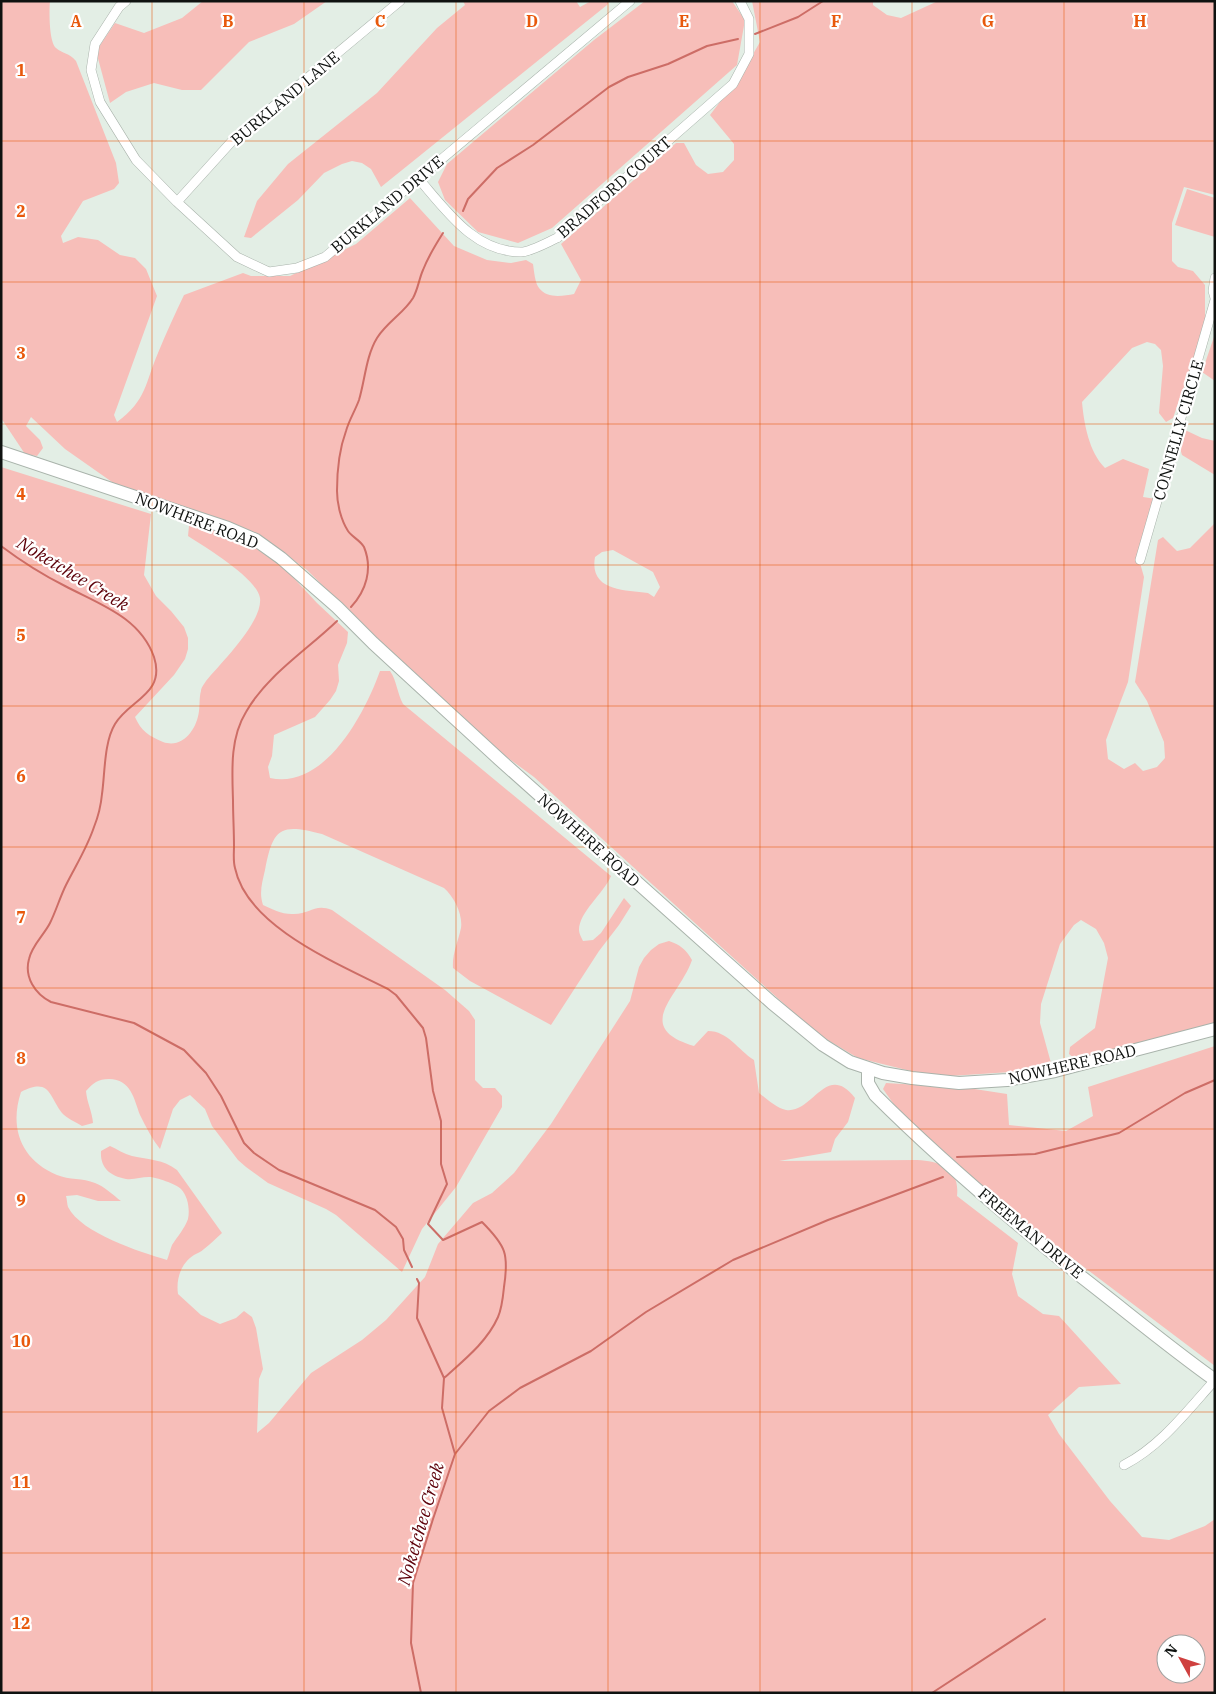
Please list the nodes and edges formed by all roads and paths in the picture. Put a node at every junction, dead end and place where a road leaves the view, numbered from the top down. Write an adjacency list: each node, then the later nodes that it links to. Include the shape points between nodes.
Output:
1 (126, 1): 6 (street, BURKLAND DRIVE, via 95,44 91,70 100,102 136,160)
2 (400, 1): 6 (street, BURKLAND LANE, via 233,140)
3 (630, 1): 5 (street, BURKLAND DRIVE)
4 (740, 1): 5 (street, BRADFORD COURT, via 749,19 749,54 733,84 557,238 522,252 489,246 464,229)
5 (418, 178): 6 (street, BURKLAND DRIVE, via 325,257 297,268 269,272 237,257)
6 (177, 202)
7 (1215, 278): 8 (street, CONNELLY CIRCLE)
8 (1215, 299): 10 (street, CONNELLY CIRCLE)
9 (1, 452): 12 (street, NOWHERE ROAD, via 256,540 337,607 499,759 772,1003 829,1050)
10 (1140, 560)
11 (1215, 1029): 12 (street, NOWHERE ROAD, via 1055,1071 1007,1080 959,1083)
12 (868, 1069): 13 (street, FREEMAN DRIVE, via 868,1083 875,1095 941,1156 1050,1251 1175,1352)
13 (1215, 1380): 14 (street, via 1156,1444)
14 (1124, 1465)

